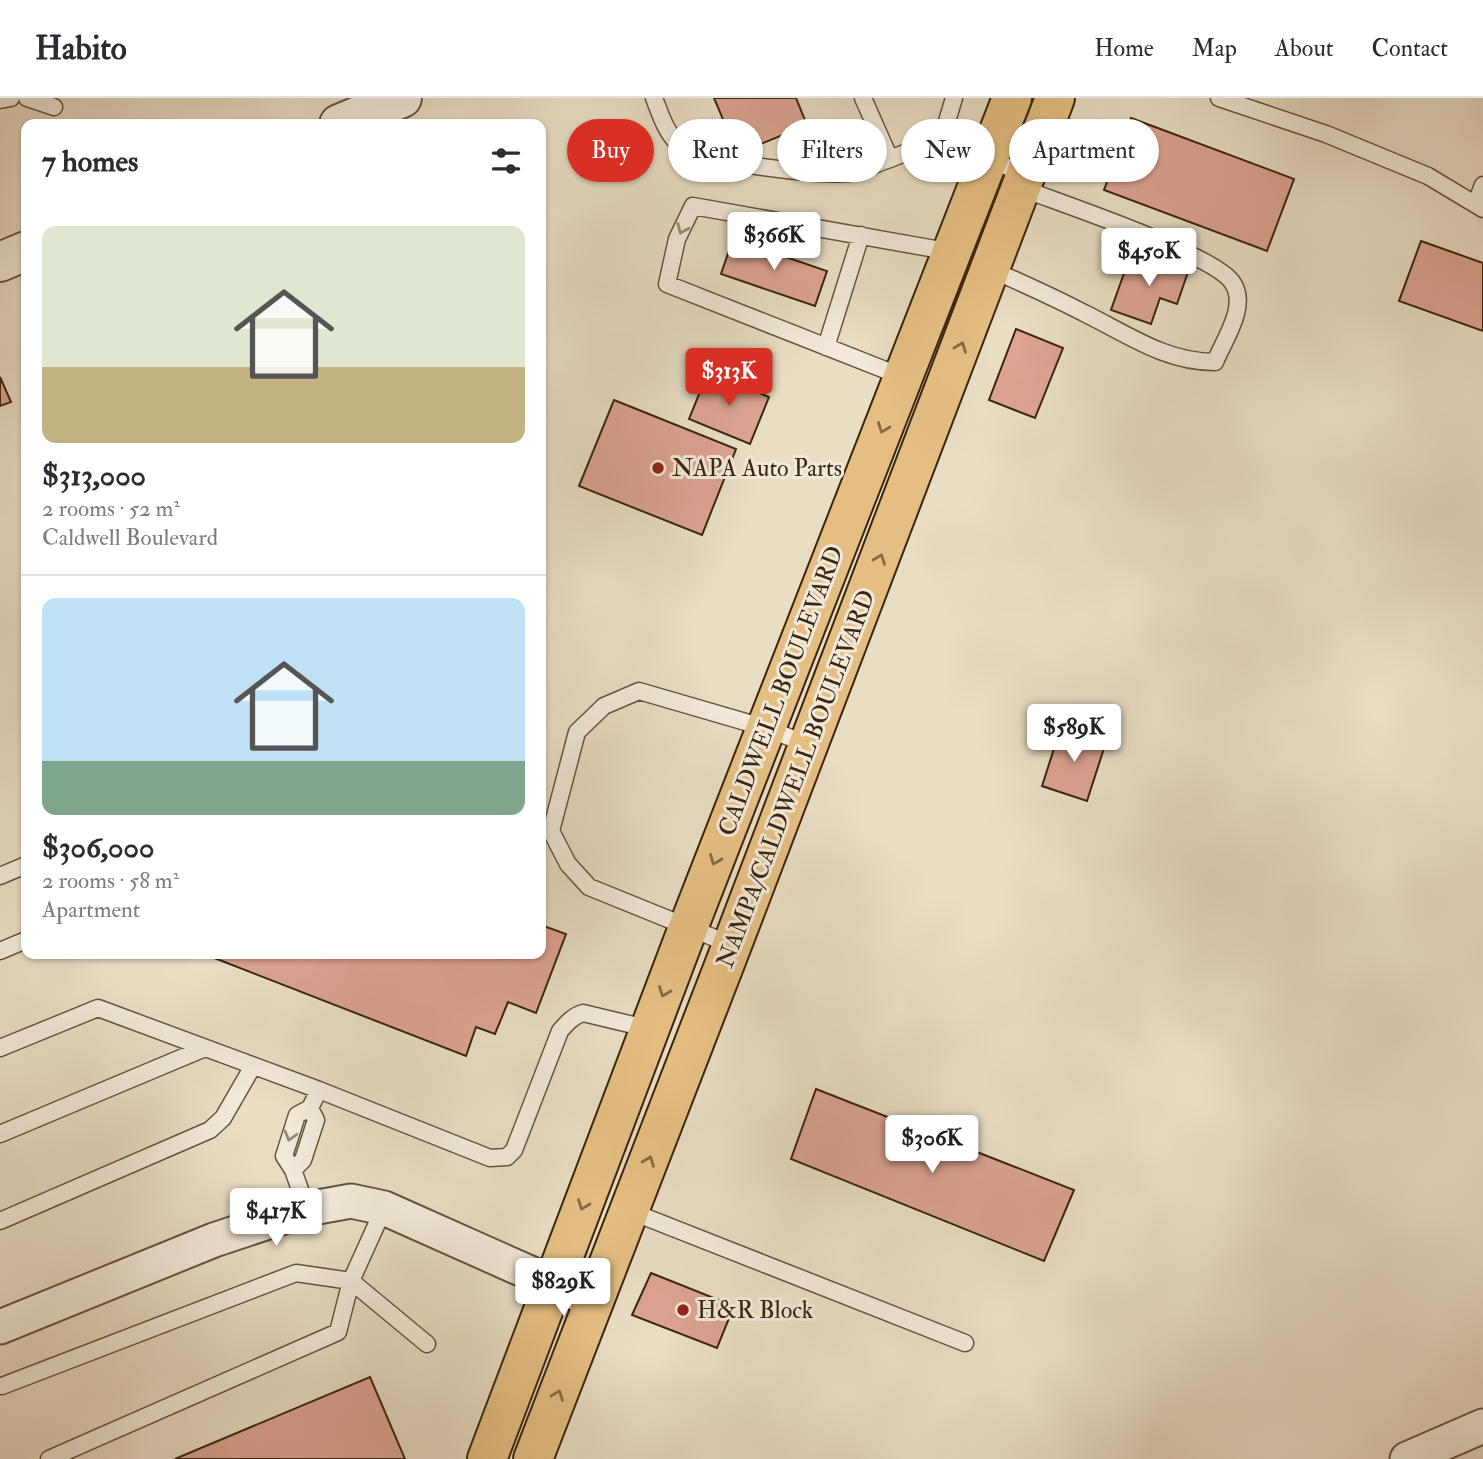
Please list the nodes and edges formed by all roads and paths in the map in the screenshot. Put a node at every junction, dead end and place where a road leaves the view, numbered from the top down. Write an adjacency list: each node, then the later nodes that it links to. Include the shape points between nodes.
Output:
1 (11, 98): 10 (lane)
2 (27, 98): 11 (lane)
3 (402, 98): 12 (street)
4 (653, 98): 17 (lane, via 679,145 704,156 804,173 852,173)
5 (863, 98): 17 (lane)
6 (954, 98): 13 (lane)
7 (1012, 98): 15 (main road, CALDWELL BOULEVARD)
8 (1055, 98): 14 (main road, NAMPA/CALDWELL BOULEVARD)
9 (1219, 98): 22 (lane, via 1326,134 1428,176)
10 (0, 100)
11 (54, 107)
12 (352, 119)
13 (948, 119)
14 (1047, 119)
15 (995, 141)
16 (901, 155): 17 (lane)
17 (890, 159)
18 (979, 182): 24 (main road, CALDWELL BOULEVARD)
19 (1024, 182): 27 (main road, NAMPA/CALDWELL BOULEVARD)
20 (1026, 182): 27 (lane, via 1220,271 1233,282 1239,307 1215,362 1196,362 1134,340)
21 (1483, 185): 22 (lane)
22 (1479, 206)
23 (861, 235): 24 (lane); 28 (lane); 28 (lane, one-way to 28, via 693,206 677,239 667,284)
24 (952, 252): 29 (main road, CALDWELL BOULEVARD)
25 (21, 253): 26 (street)
26 (0, 262)
27 (990, 269): 30 (main road, NAMPA/CALDWELL BOULEVARD, one-way to 27)
28 (826, 347): 29 (lane)
29 (903, 377): 30 (main road, CALDWELL BOULEVARD, one-way to 30)
30 (821, 650): 31 (main road, CALDWELL BOULEVARD); 32 (main road, NAMPA/CALDWELL BOULEVARD)
31 (766, 728): 32 (lane); 35 (main road, CALDWELL BOULEVARD, one-way to 35); 35 (lane, via 639,691 604,706 578,732 551,831 568,864 589,887)
32 (808, 746): 37 (main road, NAMPA/CALDWELL BOULEVARD)
33 (21, 867): 34 (lane)
34 (0, 876)
35 (688, 928): 37 (lane); 39 (main road, CALDWELL BOULEVARD, one-way to 39)
36 (21, 942): 38 (lane)
37 (732, 945): 47 (main road, NAMPA/CALDWELL BOULEVARD, one-way to 37)
38 (0, 951)
39 (650, 1029): 43 (lane, via 583,1013 569,1021 560,1031 514,1150 507,1157 490,1158); 50 (main road, CALDWELL BOULEVARD, one-way to 50)
40 (0, 1048): 41 (lane, via 98,1008)
41 (205, 1048): 42 (lane); 44 (lane)
42 (253, 1066): 43 (lane); 48 (lane, via 223,1118 210,1130)
43 (319, 1090): 46 (lane, via 310,1108 297,1115 284,1156)
44 (0, 1134)
45 (384, 1208): 46 (street, via 351,1201); 49 (lane); 50 (street)
46 (307, 1209): 52 (street, via 214,1240)
47 (630, 1211): 51 (main road, NAMPA/CALDWELL BOULEVARD); 53 (lane)
48 (0, 1221)
49 (351, 1281): 54 (lane); 55 (lane, via 296,1273); 57 (lane, via 338,1332)
50 (553, 1284): 51 (street); 58 (main road)
51 (595, 1302): 59 (main road, NAMPA/CALDWELL BOULEVARD, one-way to 51)
52 (0, 1327)
53 (965, 1343)
54 (428, 1344)
55 (1, 1386)
56 (1483, 1426): 60 (street)
57 (50, 1459)
58 (486, 1459)
59 (533, 1459)
60 (1407, 1459)

